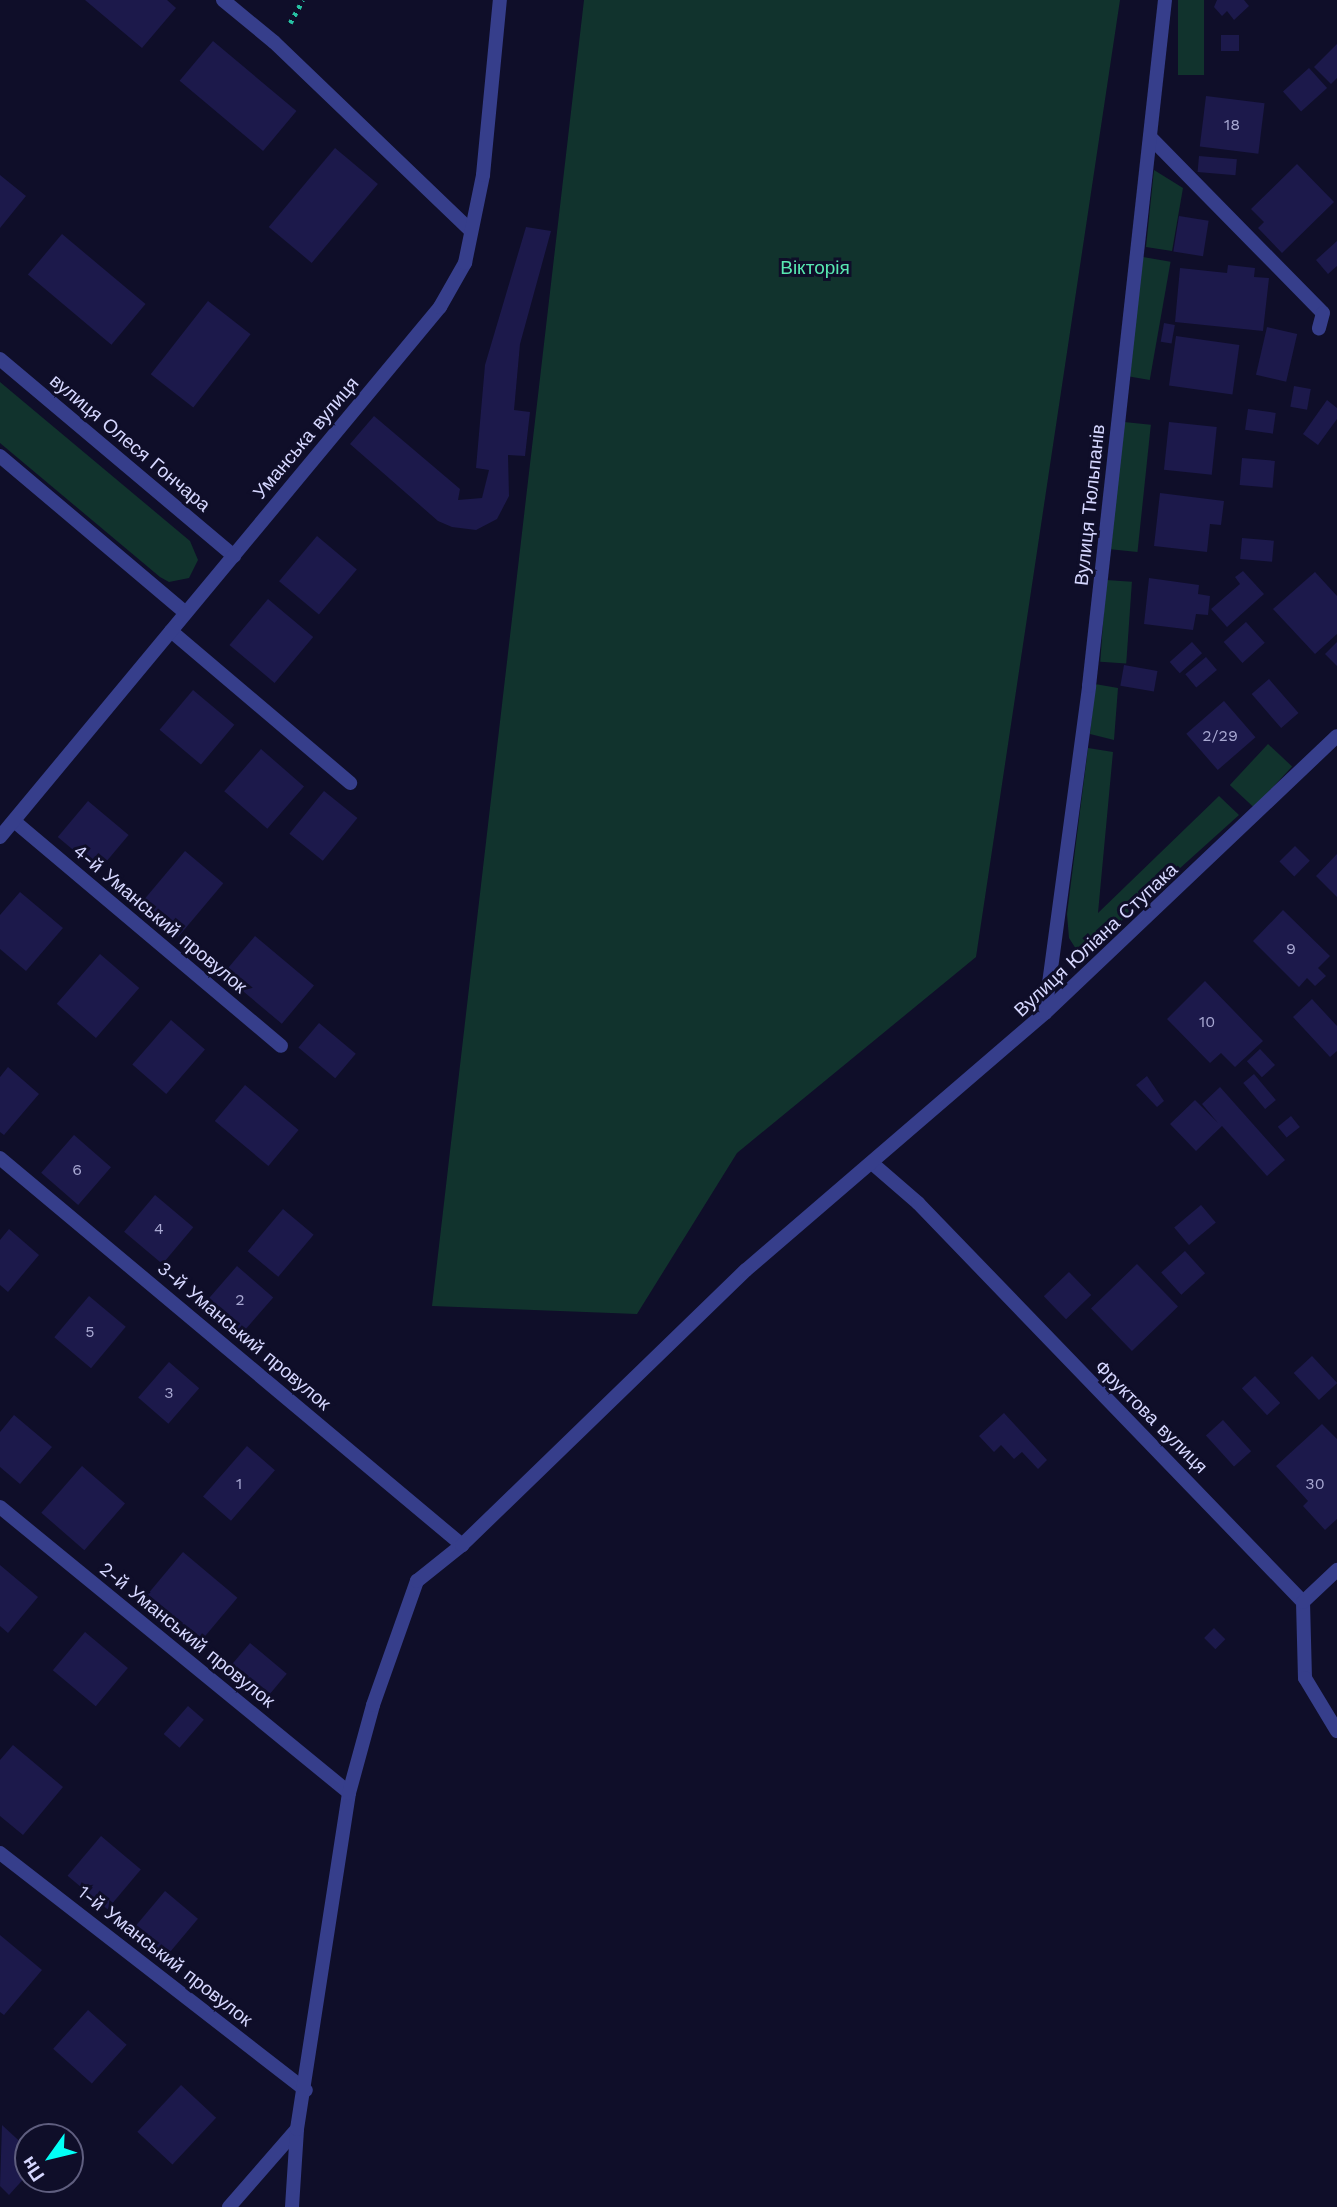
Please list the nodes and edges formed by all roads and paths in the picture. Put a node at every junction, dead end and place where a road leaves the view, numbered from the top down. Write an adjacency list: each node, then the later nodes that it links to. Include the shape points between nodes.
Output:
1 (223, 0): 5 (street, via 274,42)
2 (500, 0): 5 (street, Уманська вулиця, via 483,175)
3 (1165, 0): 4 (street, Вулиця Тюльпанів)
4 (1151, 138): 6 (street, via 1323,313); 16 (street, Вулиця Тюльпанів, via 1089,686)
5 (470, 230): 9 (street, Уманська вулиця, via 465,263 440,307)
6 (1319, 328)
7 (0, 359): 9 (street, вулиця Олеся Гончара)
8 (0, 456): 10 (street)
9 (234, 555): 10 (street, Уманська вулиця)
10 (186, 613): 11 (street, Уманська вулиця)
11 (171, 631): 13 (street); 14 (street, Уманська вулиця)
12 (1337, 736): 16 (street, Вулиця Юліана Ступака)
13 (350, 783)
14 (14, 821): 15 (street, Уманська вулиця); 17 (street, 4-й Уманський провулок)
15 (0, 838)
16 (1045, 1013): 19 (street, Вулиця Юліана Ступака)
17 (281, 1046)
18 (0, 1158): 21 (street, 3-й Уманський провулок)
19 (873, 1164): 21 (street, Вулиця Юліана Ступака, via 746,1270); 23 (street, Фруктова вулиця, via 918,1203)
20 (0, 1507): 25 (street, 2-й Уманський провулок)
21 (462, 1545): 25 (street, Вулиця Юліана Ступака, via 417,1581 373,1704)
22 (1337, 1570): 23 (street)
23 (1303, 1602): 24 (street, via 1305,1678)
24 (1337, 1731)
25 (349, 1793): 27 (street, Вулиця Юліана Ступака)
26 (0, 1853): 27 (street, 1-й Уманський провулок)
27 (306, 2090): 28 (street, Вулиця Юліана Ступака)
28 (297, 2129): 29 (street); 30 (street, Вулиця Юліана Ступака)
29 (229, 2207)
30 (292, 2207)

